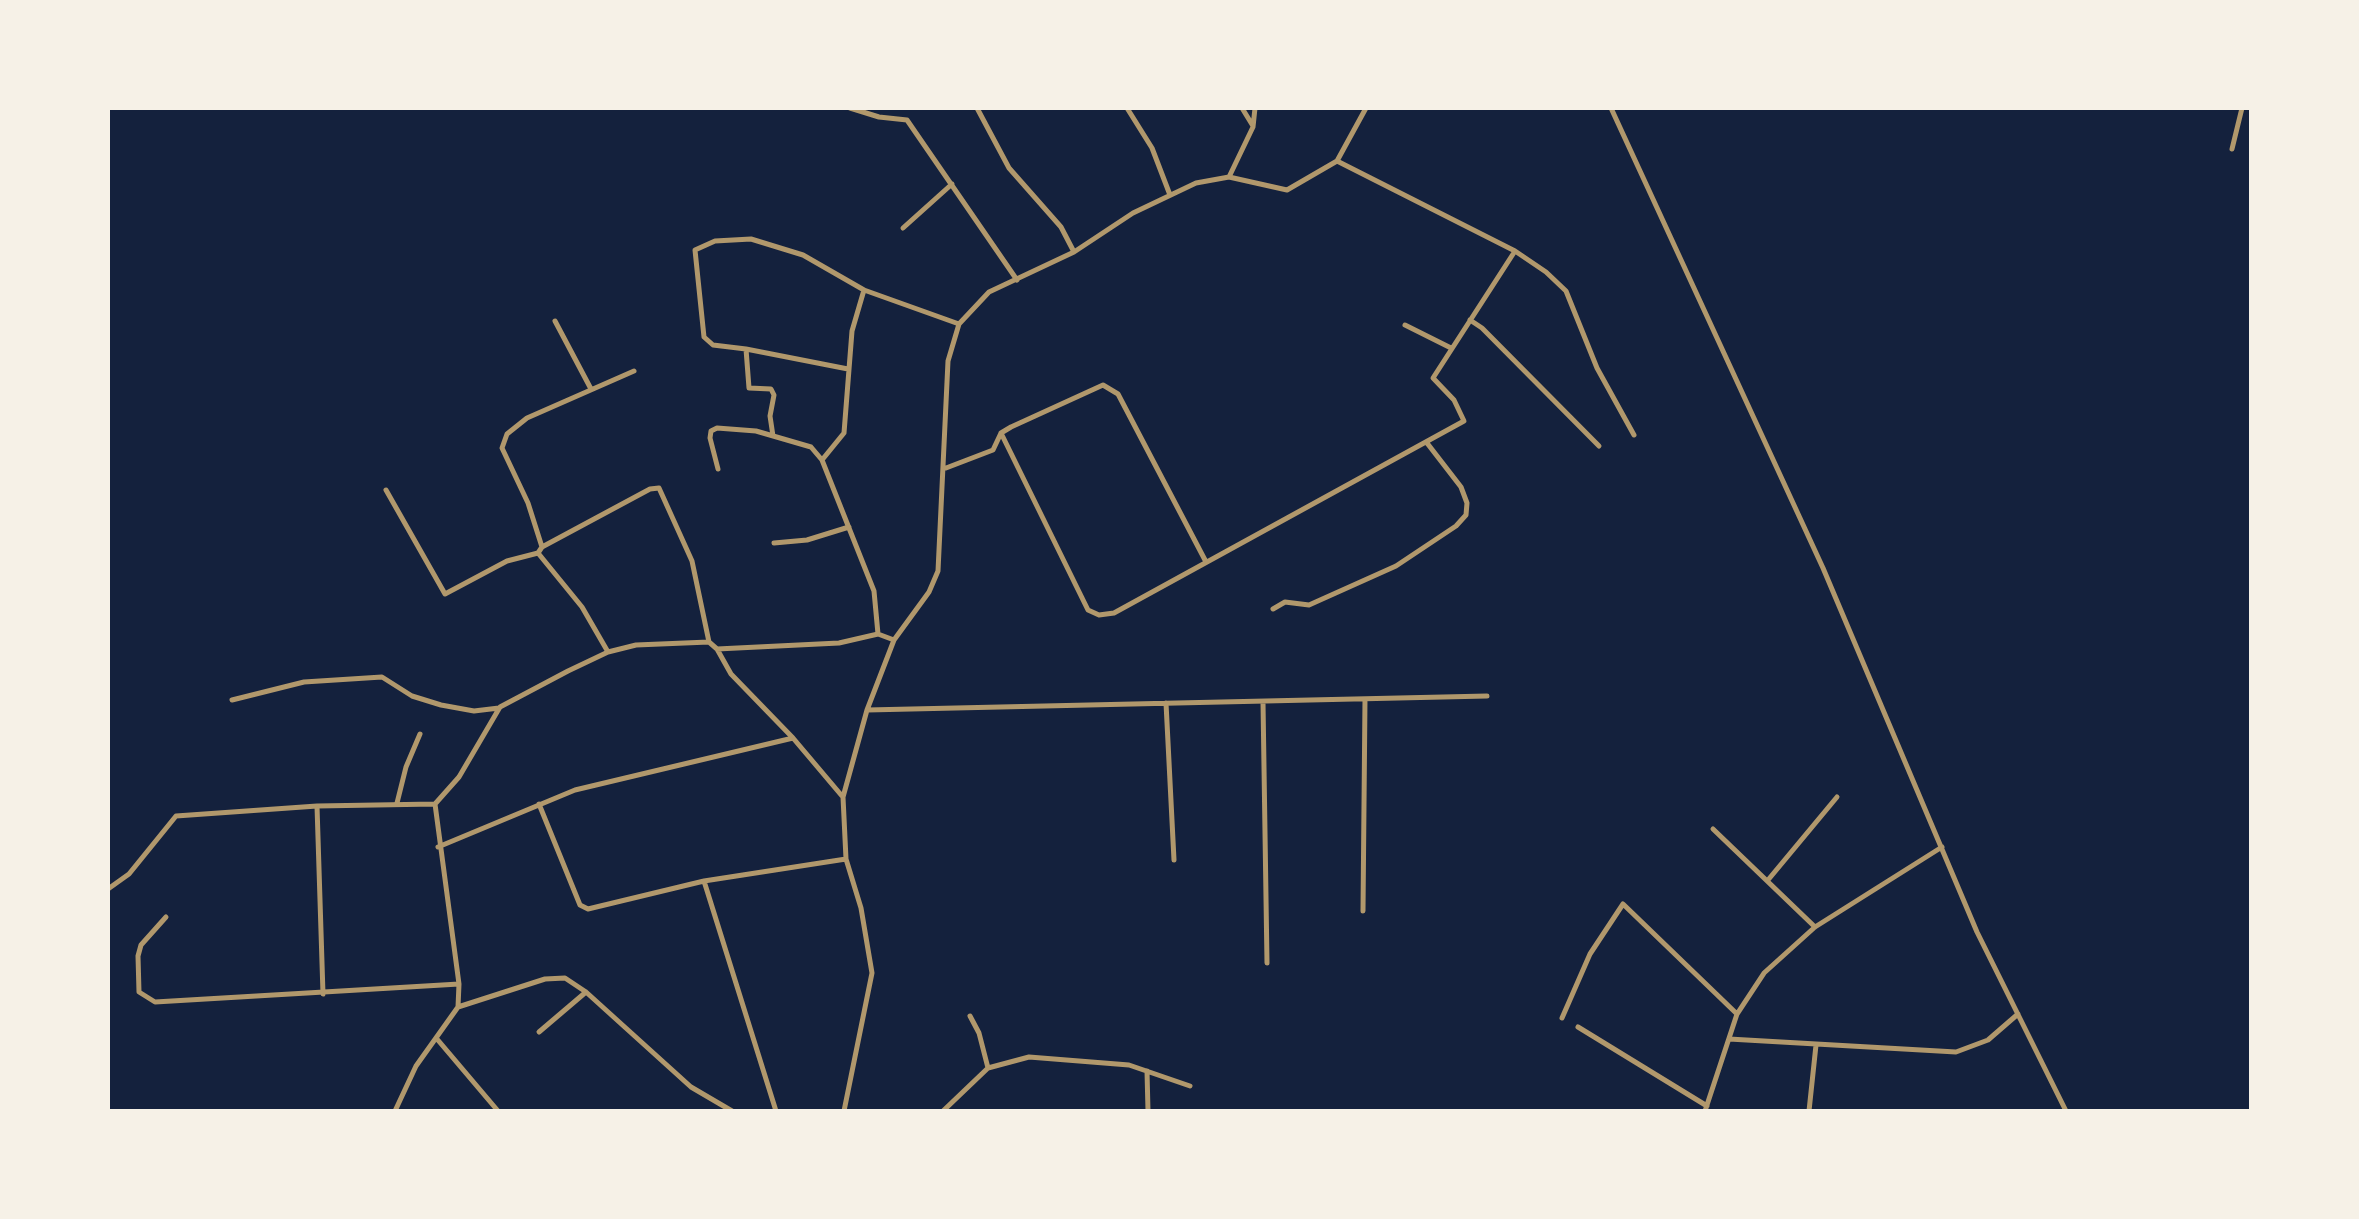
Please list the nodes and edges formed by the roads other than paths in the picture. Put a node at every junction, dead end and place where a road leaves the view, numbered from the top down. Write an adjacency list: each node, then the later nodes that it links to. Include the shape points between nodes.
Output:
1 (850, 108): 13 (street, via 907,120)
2 (977, 108): 17 (street, via 1009,168 1061,227)
3 (1127, 108): 14 (street, via 1152,148)
4 (1242, 108): 9 (street)
5 (1255, 108): 9 (street)
6 (1366, 108): 11 (street)
7 (1611, 108): 65 (street, via 1823,568)
8 (2242, 108): 10 (street)
9 (1253, 127): 12 (street)
10 (2232, 149)
11 (1337, 161): 12 (street, via 1287,190); 16 (street)
12 (1229, 177): 14 (street)
13 (952, 184): 15 (street); 18 (street)
14 (1170, 195): 17 (street)
15 (903, 228)
16 (1515, 251): 20 (street); 30 (street, via 1566,291 1597,368)
17 (1074, 252): 18 (street)
18 (1017, 280): 22 (street, via 989,292)
19 (864, 290): 22 (street); 25 (street, via 803,255 751,239 700,246 695,250 704,337 713,345); 26 (street)
20 (1470, 320): 24 (street); 33 (street)
21 (555, 321): 28 (street)
22 (959, 324): 35 (street, via 948,361)
23 (1405, 325): 24 (street)
24 (1451, 348): 32 (street, via 1433,378 1454,400 1464,421)
25 (746, 349): 26 (street); 31 (street, via 749,388 771,389 774,395)
26 (848, 369): 34 (street, via 844,433)
27 (634, 371): 28 (street)
28 (591, 389): 40 (street, via 527,418 507,434 502,448 528,503)
29 (1001, 433): 35 (street, via 993,450); 41 (street, via 1098,385 1111,388); 41 (street, via 1088,610 1114,613)
30 (1634, 435)
31 (773, 436): 34 (street, via 811,447); 36 (street, via 711,431)
32 (1427, 443): 41 (street); 42 (street, via 1467,503 1466,515 1456,526 1396,566 1309,605 1285,602)
33 (1599, 446)
34 (822, 460): 38 (street)
35 (946, 468): 44 (street, via 938,571)
36 (718, 469)
37 (386, 490): 40 (street, via 445,594)
38 (849, 527): 39 (street); 43 (street, via 874,591)
39 (774, 543)
40 (540, 550): 45 (street, via 659,488 696,572); 47 (street)
41 (1205, 560)
42 (1273, 609)
43 (878, 634): 44 (street); 46 (street, via 839,643)
44 (894, 640): 54 (street)
45 (709, 642): 46 (street); 47 (street, via 636,645)
46 (717, 649): 56 (street, via 731,674)
47 (608, 652): 53 (street)
48 (1487, 696): 49 (street)
49 (1365, 699): 51 (street); 71 (street)
50 (232, 700): 53 (street, via 304,682 382,677 412,696 441,705 474,711)
51 (1263, 702): 52 (street); 74 (street)
52 (1166, 703): 54 (street); 67 (street)
53 (500, 707): 60 (street, via 459,777)
54 (867, 710): 57 (street)
55 (420, 734): 59 (street)
56 (793, 738): 57 (street); 61 (street, via 575,790)
57 (843, 797): 66 (street)
58 (1837, 797): 68 (street)
59 (397, 803): 60 (street); 62 (street)
60 (435, 804): 64 (street)
61 (539, 804): 64 (street); 69 (street, via 580,905 588,909)
62 (317, 806): 70 (street, via 176,816 129,874); 77 (street)
63 (1713, 829): 68 (street)
64 (438, 847): 75 (street)
65 (1942, 847): 73 (street); 80 (street)
66 (846, 859): 69 (street); 96 (street, via 872,973)
67 (1174, 860)
68 (1768, 880): 73 (street)
69 (704, 881): 95 (street)
70 (108, 889)
71 (1363, 911)
72 (166, 917): 77 (street, via 141,945 137,982 145,998 155,1002)
73 (1815, 927): 79 (street, via 1764,973)
74 (1267, 963)
75 (459, 984): 77 (street); 78 (street)
76 (586, 992): 78 (street, via 565,978 545,979); 84 (street); 94 (street, via 691,1087)
77 (323, 994)
78 (458, 1007): 85 (street)
79 (1737, 1014): 82 (street, via 1623,904 1590,954); 86 (street)
80 (2018, 1014): 87 (street, via 1988,1040 1956,1052); 100 (street)
81 (970, 1016): 88 (street)
82 (1562, 1018)
83 (1578, 1027): 91 (street)
84 (539, 1032)
85 (437, 1039): 92 (street, via 416,1066); 93 (street)
86 (1729, 1039): 87 (street); 91 (street)
87 (1816, 1045): 99 (street)
88 (988, 1068): 89 (street, via 1029,1057); 97 (street)
89 (1147, 1071): 90 (street); 98 (street)
90 (1190, 1086)
91 (1706, 1108)
92 (395, 1111)
93 (498, 1111)
94 (732, 1111)
95 (776, 1111)
96 (844, 1111)
97 (943, 1111)
98 (1148, 1111)
99 (1809, 1111)
100 (2066, 1111)

